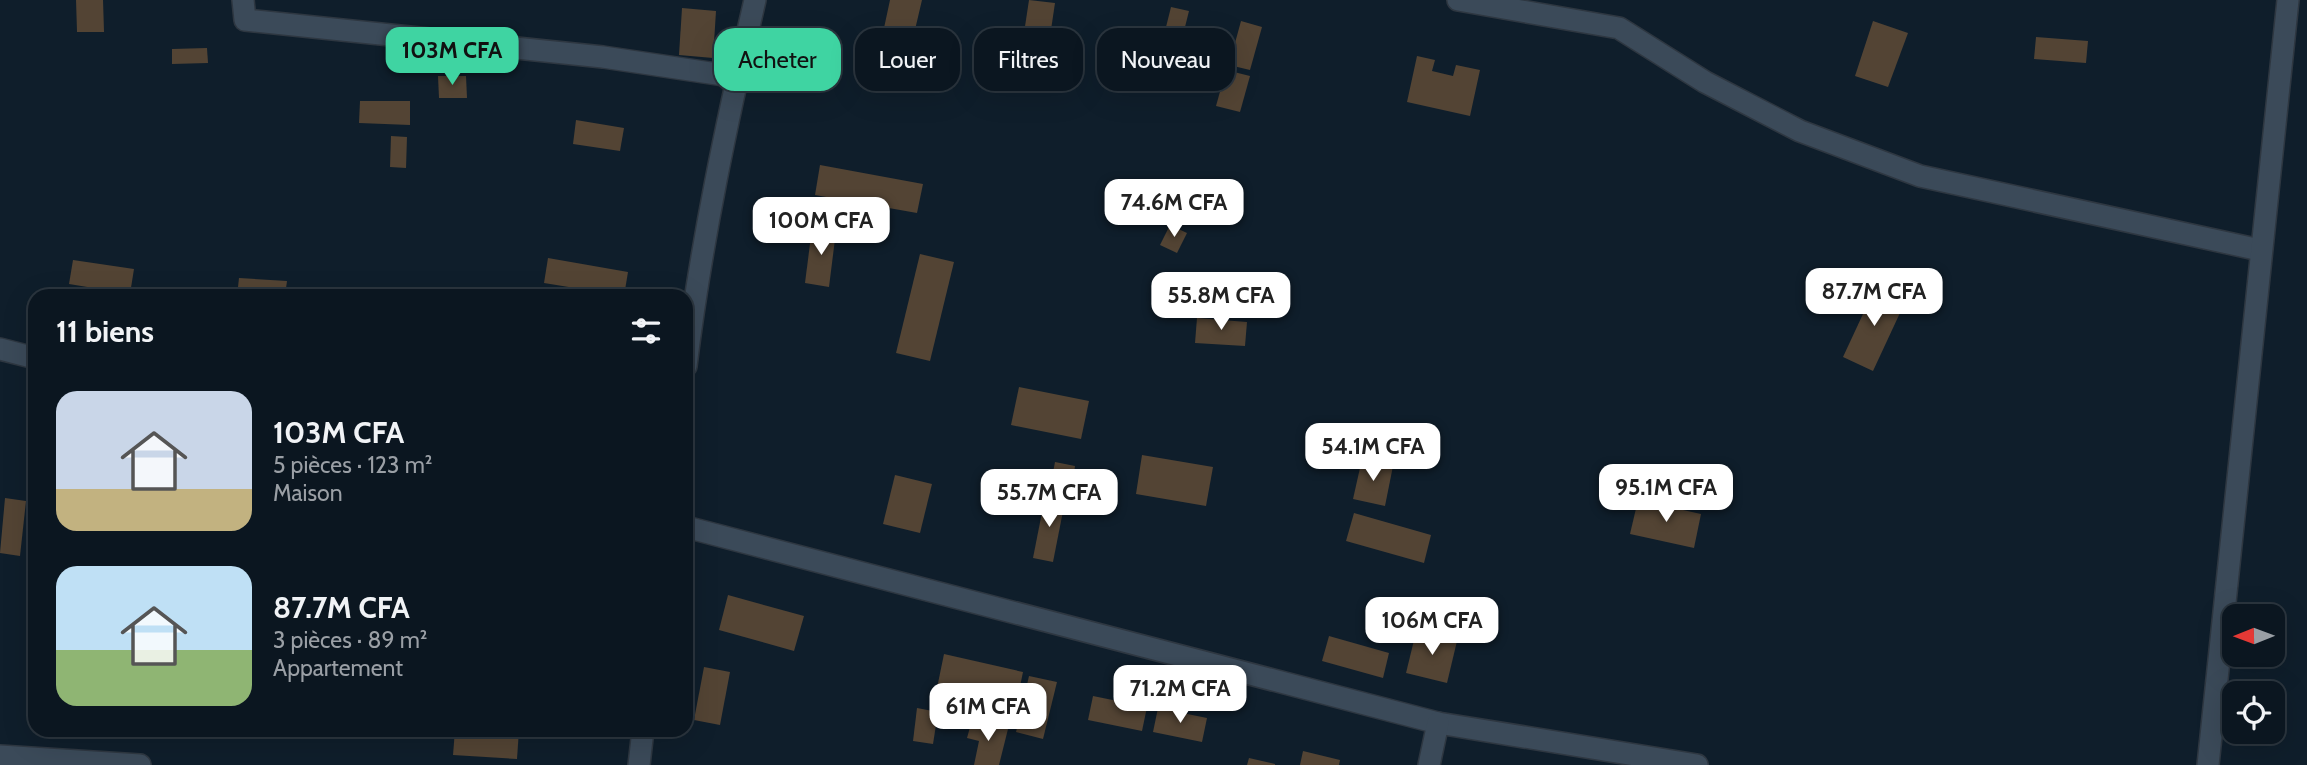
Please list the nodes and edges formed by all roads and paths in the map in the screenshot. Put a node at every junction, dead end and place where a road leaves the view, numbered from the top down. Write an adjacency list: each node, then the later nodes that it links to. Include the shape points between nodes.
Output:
1 (243, 0): 6 (street, via 245,20 603,57)
2 (755, 0): 5 (street)
3 (1458, 0): 8 (street, via 1619,28 1706,82 1800,131 1920,176)
4 (2288, 0): 8 (street)
5 (748, 28)
6 (714, 74)
7 (734, 91): 9 (street)
8 (2260, 250): 20 (street)
9 (693, 308)
10 (0, 348): 11 (street)
11 (28, 356)
12 (693, 529): 13 (street)
13 (1438, 723): 18 (street); 19 (street)
14 (642, 737): 17 (street)
15 (0, 756): 16 (street)
16 (140, 765)
17 (639, 765)
18 (1429, 765)
19 (1697, 765)
20 (2208, 765)

